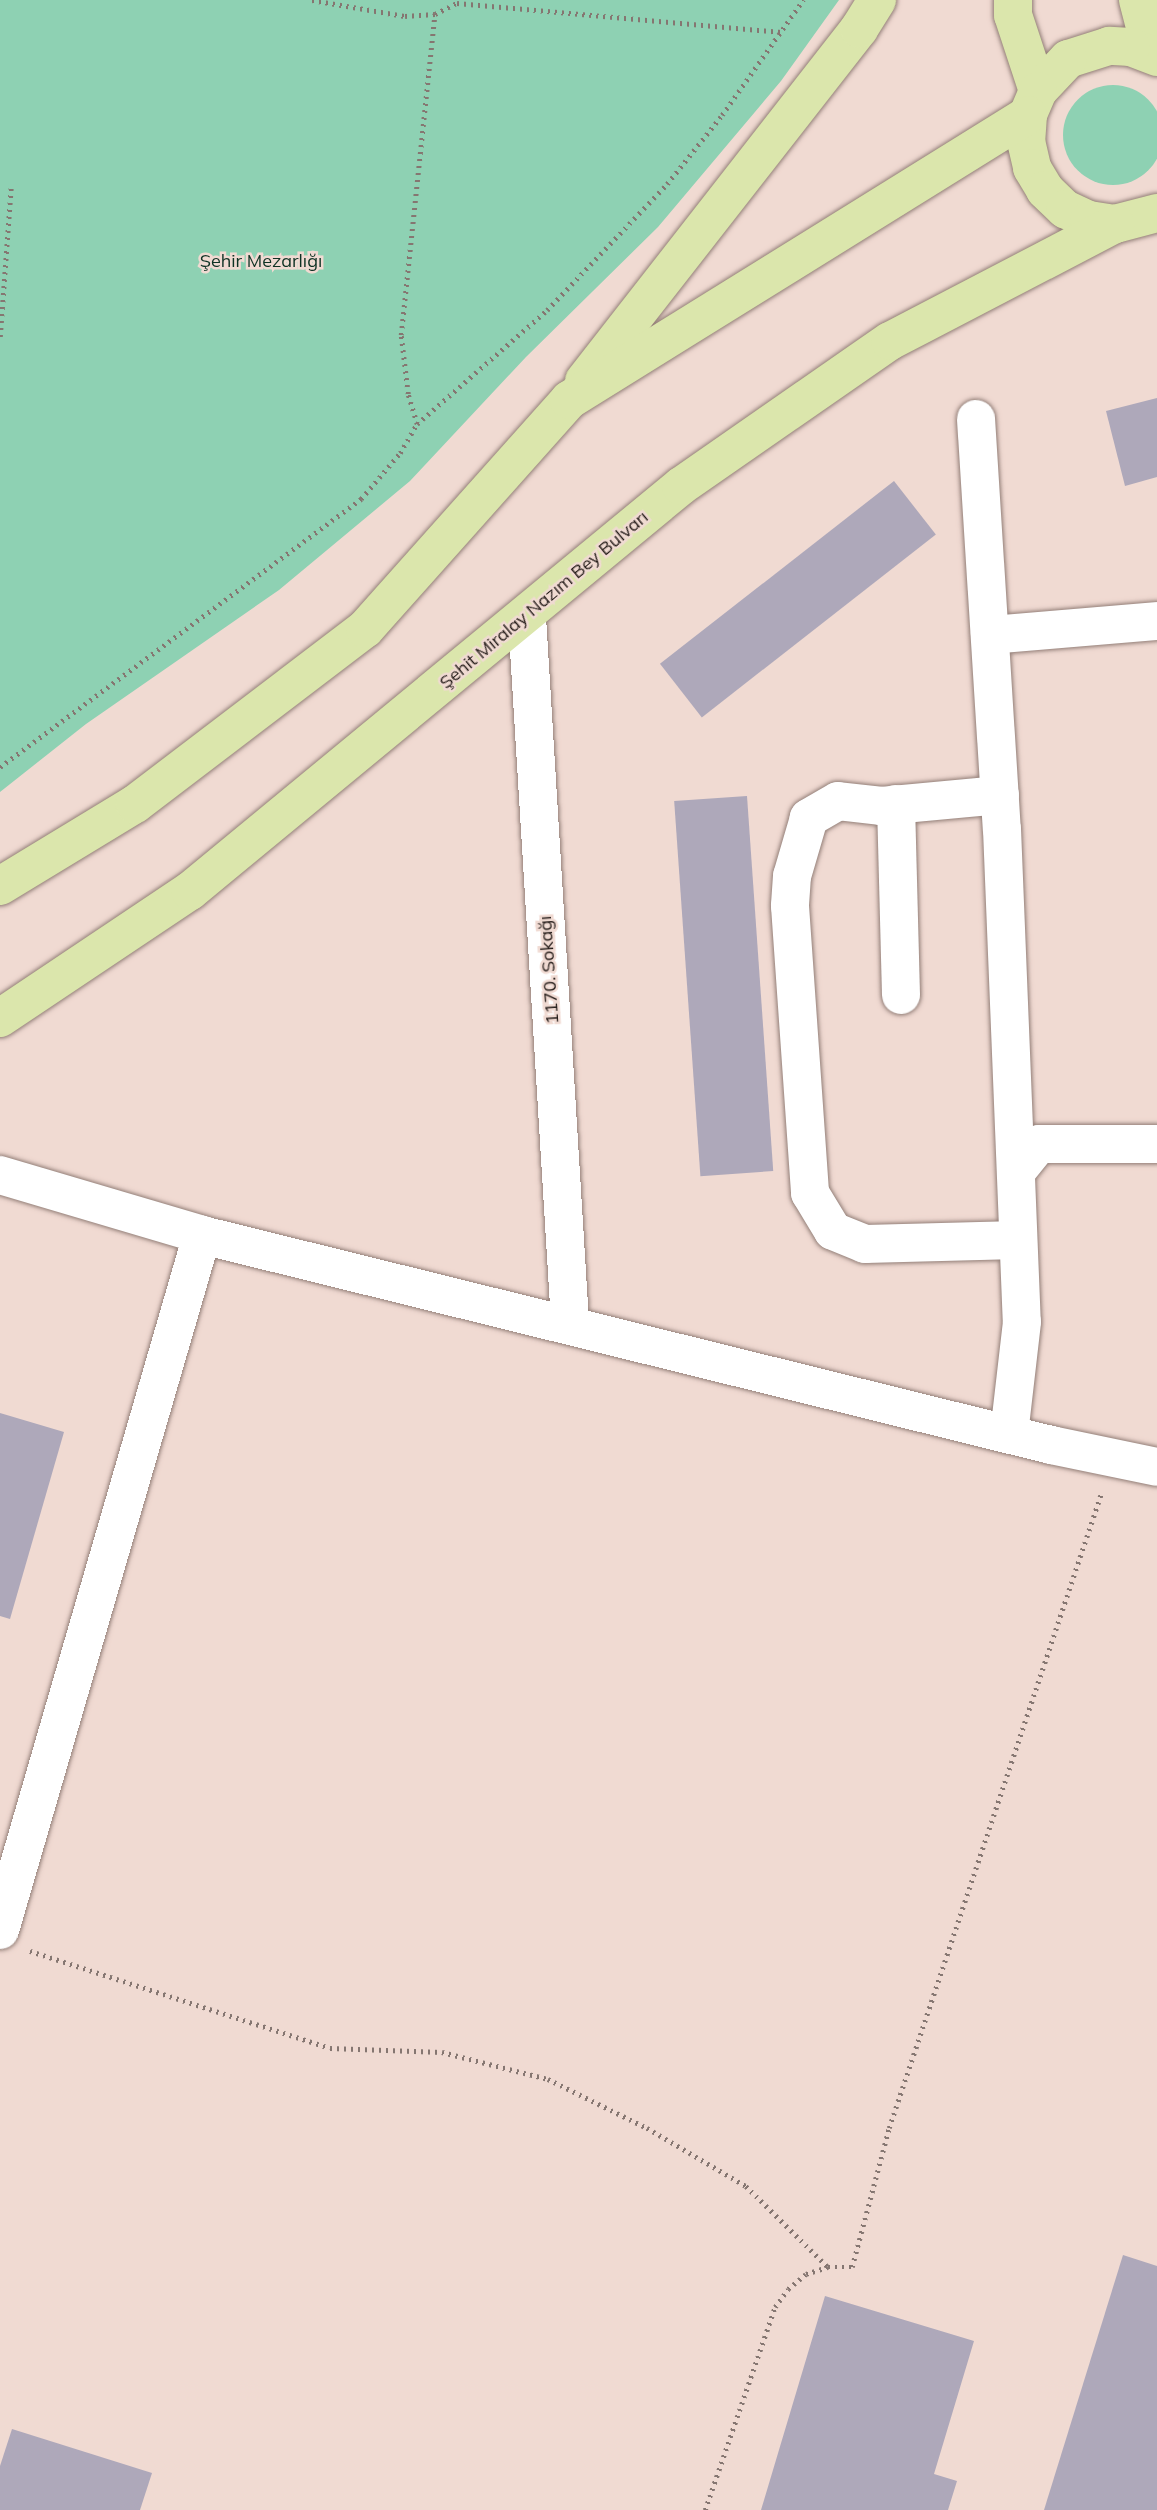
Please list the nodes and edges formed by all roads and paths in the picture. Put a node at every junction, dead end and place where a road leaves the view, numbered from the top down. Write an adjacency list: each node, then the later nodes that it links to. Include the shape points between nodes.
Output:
1 (312, 0): 7 (path, via 405,16)
2 (803, 0): 8 (path)
3 (877, 0): 15 (main road)
4 (1013, 0): 10 (main road)
5 (1138, 0): 9 (main road)
6 (458, 1): 7 (path); 8 (path)
7 (435, 14): 17 (path, via 401,335 408,394)
8 (782, 32): 17 (path, via 722,115 608,249 484,369)
9 (1154, 56): 10 (main road, via 1131,47 1087,50 1051,73)
10 (1033, 103): 13 (main road, via 1026,141 1032,168 1045,190 1065,209 1089,220); 15 (main road)
11 (11, 186): 14 (path)
12 (1157, 213): 13 (main road)
13 (1115, 224): 18 (main road, Şehit Miralay Nazım Bey Bulvarı, via 890,341 681,486)
14 (0, 337)
15 (569, 400): 24 (main road, via 365,629 135,804)
16 (976, 419): 20 (street)
17 (417, 424): 21 (path, via 380,480 340,517)
18 (527, 617): 26 (main road, Şehit Miralay Nazım Bey Bulvarı, via 190,891); 32 (street, 1170. Sokağı)
19 (1157, 621): 20 (street)
20 (990, 635): 22 (street)
21 (0, 767)
22 (1000, 795): 23 (street); 28 (street)
23 (896, 804): 25 (street); 31 (street, via 838,801 809,817 792,876 810,1193 833,1231 864,1244)
24 (0, 886)
25 (901, 995)
26 (0, 1018)
27 (1157, 1144): 28 (street, via 1039,1144)
28 (1016, 1172): 31 (street)
29 (0, 1175): 30 (street)
30 (202, 1235): 32 (street); 38 (street)
31 (1018, 1240): 33 (street, via 1022,1322)
32 (570, 1323): 33 (street)
33 (1009, 1434): 35 (street)
34 (1157, 1442): 35 (street)
35 (1051, 1445): 36 (street)
36 (1113, 1459): 37 (street); 39 (path, via 889,2128 852,2267)
37 (1157, 1466)
38 (7, 1926): 39 (path, via 330,2048 442,2052 548,2078 646,2127 746,2186)
39 (828, 2267): 40 (path, via 806,2274 775,2307)
40 (705, 2510)

